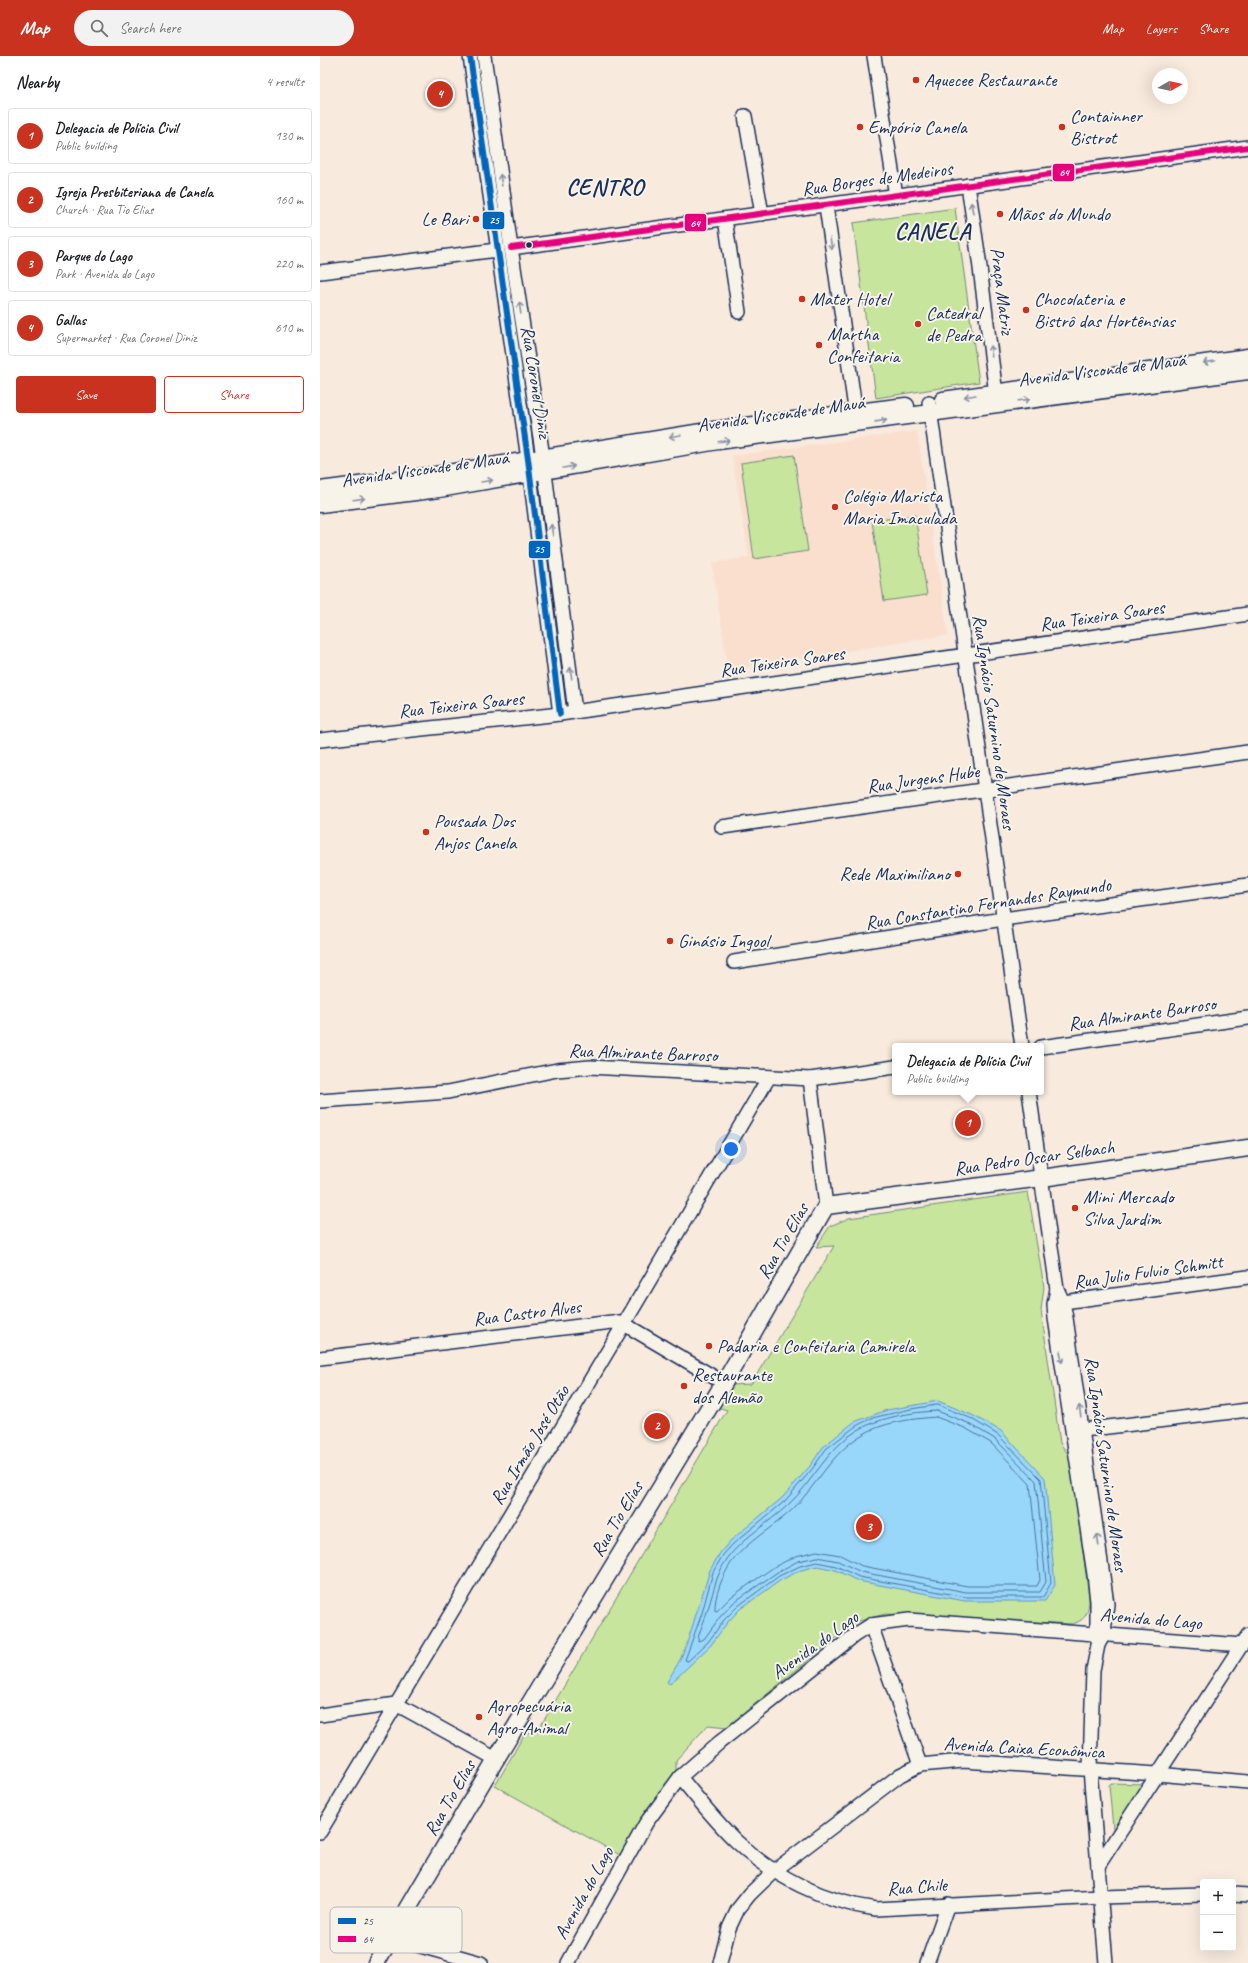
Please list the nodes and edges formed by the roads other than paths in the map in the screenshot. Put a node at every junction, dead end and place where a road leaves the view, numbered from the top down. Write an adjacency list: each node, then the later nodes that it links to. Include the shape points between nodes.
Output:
1 (470, 56): 12 (street, Rua Coronel Diniz)
2 (484, 56): 11 (street, Rua Coronel Diniz, one-way to 2)
3 (874, 56): 7 (street)
4 (745, 116): 9 (street)
5 (1248, 147): 6 (street, Rua Borges de Medeiros)
6 (968, 185): 7 (street, Rua Borges de Medeiros); 17 (street, Praça Matriz, one-way to 6)
7 (896, 196): 8 (street, Rua Borges de Medeiros)
8 (826, 206): 9 (street, Rua Borges de Medeiros); 19 (street, one-way to 19)
9 (762, 214): 10 (street, Rua Borges de Medeiros)
10 (725, 219): 11 (street, Rua Borges de Medeiros); 14 (street)
11 (511, 248): 12 (street, Rua Borges de Medeiros, via 503,242); 20 (street, Rua Coronel Diniz, one-way to 11)
12 (497, 250): 13 (street, Rua Borges de Medeiros); 20 (street, Rua Coronel Diniz)
13 (320, 272)
14 (739, 312)
15 (1248, 357): 17 (main road, Avenida Visconde de Mauá, one-way to 17)
16 (1248, 371): 17 (main road, Avenida Visconde de Mauá, one-way to 16)
17 (996, 398): 18 (main road, Avenida Visconde de Mauá)
18 (930, 408): 19 (main road, Avenida Visconde de Mauá); 27 (street, Rua Ignácio Saturnino de Moraes)
19 (856, 419): 20 (main road, Avenida Visconde de Mauá, via 718,442)
20 (536, 465): 21 (main road, Avenida Visconde de Mauá, via 437,482); 22 (street, Rua Coronel Diniz, one-way to 20); 23 (street, Rua Coronel Diniz)
21 (327, 496)
22 (556, 560): 23 (street); 24 (street, Rua Coronel Diniz)
23 (541, 562): 26 (street, Rua Coronel Diniz)
24 (563, 613): 26 (street); 28 (street, Rua Coronel Diniz, one-way to 24)
25 (1248, 614): 27 (street, Rua Teixeira Soares)
26 (548, 615): 29 (street, Rua Coronel Diniz)
27 (965, 655): 28 (street, Rua Teixeira Soares); 32 (street, Rua Ignácio Saturnino de Moraes)
28 (576, 712): 29 (street, Rua Teixeira Soares)
29 (560, 714): 30 (street, Rua Teixeira Soares)
30 (320, 740)
31 (1248, 752): 32 (street, Rua Jurgens Hube)
32 (984, 789): 33 (street, Rua Jurgens Hube); 35 (street, Rua Ignácio Saturnino de Moraes)
33 (722, 827)
34 (1248, 885): 35 (street, Rua Constantino Fernandes Raymundo)
35 (1003, 919): 36 (street, Rua Constantino Fernandes Raymundo); 38 (street, Rua Ignácio Saturnino de Moraes)
36 (734, 962)
37 (1248, 1018): 39 (street, Rua Almirante Barroso)
38 (1022, 1043)
39 (1044, 1047)
40 (892, 1067): 42 (street, Rua Almirante Barroso)
41 (769, 1077): 42 (street, Rua Almirante Barroso); 44 (street, Rua Almirante Barroso, via 590,1067 556,1070 448,1092); 50 (street, Rua Irmão José Otão)
42 (810, 1079): 47 (street, Rua Tio Elias)
43 (1029, 1095): 46 (street, Rua Ignácio Saturnino de Moraes)
44 (320, 1101)
45 (1248, 1148): 46 (main road, Rua Pedro Oscar Selbach)
46 (1042, 1178): 47 (main road, Rua Pedro Oscar Selbach); 49 (street, Rua Ignácio Saturnino de Moraes)
47 (826, 1206): 52 (main road, Rua Tio Elias)
48 (1248, 1277): 49 (street, Rua Julio Fulvio Schmitt)
49 (1058, 1303): 54 (street, Rua Ignácio Saturnino de Moraes)
50 (624, 1324): 51 (street, Rua Castro Alves, via 587,1324); 52 (street, Rua Castro Alves); 58 (street, Rua Irmão José Otão)
51 (320, 1358)
52 (724, 1383): 60 (main road, Rua Tio Elias)
53 (1248, 1410): 54 (street)
54 (1078, 1431): 56 (street, Rua Ignácio Saturnino de Moraes)
55 (871, 1625): 56 (street, Avenida do Lago, via 909,1620); 61 (street); 64 (street, Avenida do Lago, via 855,1634)
56 (1100, 1637): 57 (street, Avenida do Lago); 62 (street, Rua Ignácio Saturnino de Moraes, via 1093,1677)
57 (1245, 1640): 63 (street)
58 (396, 1704): 59 (street); 60 (street); 66 (street, Rua Irmão José Otão)
59 (320, 1715)
60 (496, 1759): 74 (main road, Rua Tio Elias)
61 (920, 1765): 62 (street, Avenida Caixa Econômica, via 962,1761); 68 (street, Avenida Caixa Econômica, via 900,1775)
62 (1090, 1770): 63 (street, Avenida Caixa Econômica); 67 (street, Rua Ignácio Saturnino de Moraes)
63 (1157, 1774): 65 (street, Avenida Caixa Econômica); 67 (street)
64 (680, 1777): 68 (street, Rua Chile, via 736,1841); 79 (street, Avenida do Lago, via 646,1823)
65 (1248, 1782)
66 (320, 1832)
67 (1098, 1866): 72 (street, Rua Ignácio Saturnino de Moraes)
68 (774, 1871): 73 (street, Rua Chile, via 809,1889 857,1906 876,1909); 80 (street, Avenida Caixa Econômica, via 738,1909 729,1928)
69 (1200, 1894): 72 (street, Rua Chile)
70 (1236, 1894): 71 (street)
71 (1248, 1894)
72 (1101, 1896): 73 (street, Rua Chile); 82 (street, Rua Ignácio Saturnino de Moraes)
73 (948, 1904): 81 (street)
74 (410, 1907)
75 (382, 1953): 77 (main road, Rua Tio Elias)
76 (445, 1953): 78 (street)
77 (376, 1963)
78 (481, 1963)
79 (568, 1963)
80 (720, 1963)
81 (927, 1963)
82 (1106, 1963)

